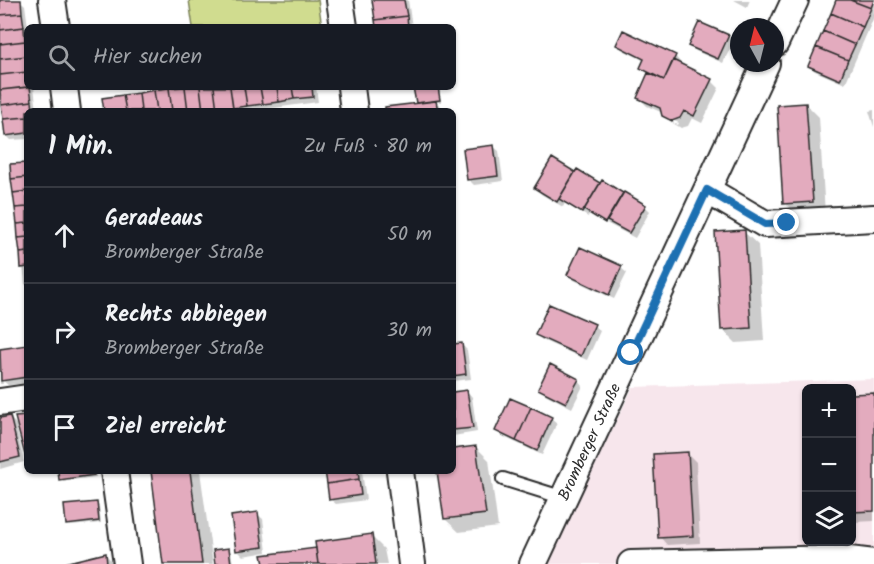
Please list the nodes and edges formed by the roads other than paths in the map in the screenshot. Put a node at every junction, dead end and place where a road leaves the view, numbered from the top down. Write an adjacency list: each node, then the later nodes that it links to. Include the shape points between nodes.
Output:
1 (52, 0): 4 (street)
2 (340, 0): 5 (street)
3 (795, 0): 6 (street)
4 (56, 24)
5 (344, 24)
6 (784, 24)
7 (762, 72): 12 (street, Bromberger Straße)
8 (64, 90): 10 (street)
9 (351, 90): 11 (street)
10 (67, 108)
11 (354, 108)
12 (707, 190): 13 (street, via 765,224); 19 (street, Bromberger Straße)
13 (874, 218)
14 (24, 398): 15 (street)
15 (0, 402)
16 (114, 474): 21 (street)
17 (400, 474): 22 (street)
18 (503, 479): 19 (lane)
19 (564, 498): 23 (street, Bromberger Straße)
20 (874, 563): 24 (street, via 841,559)
21 (126, 564)
22 (412, 564)
23 (533, 564)
24 (631, 564)

